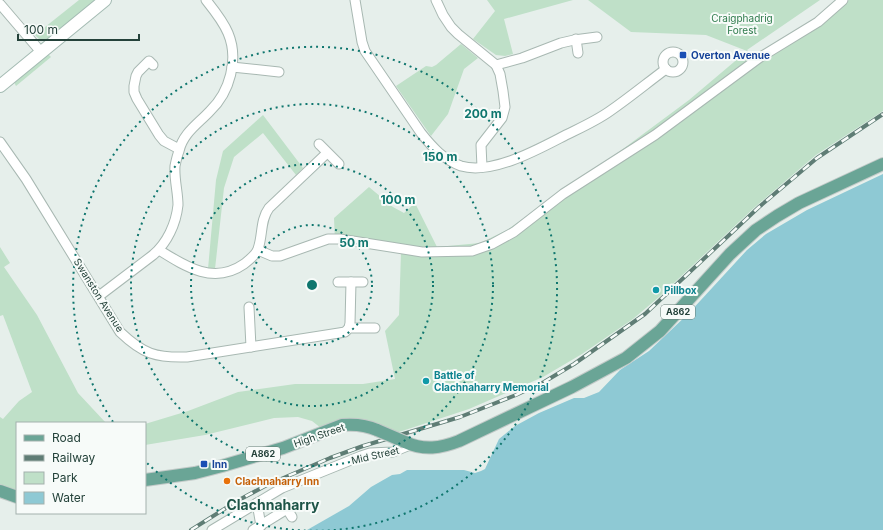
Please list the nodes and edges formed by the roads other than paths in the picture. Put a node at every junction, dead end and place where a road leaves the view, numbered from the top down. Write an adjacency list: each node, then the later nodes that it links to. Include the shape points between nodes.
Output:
1 (105, 0): 9 (street)
2 (206, 0): 13 (street, via 228,33 232,46)
3 (355, 0): 23 (street, via 365,51 421,133 442,156 452,162 462,166)
4 (436, 0): 12 (street, via 451,27)
5 (843, 0): 25 (street, via 818,22 759,58 655,135 563,194 514,232 492,244 472,250 422,252 328,239 280,256 272,256)
6 (0, 4): 9 (street)
7 (596, 37): 8 (street)
8 (576, 40): 10 (street); 12 (street)
9 (41, 52): 16 (street)
10 (578, 53)
11 (153, 64): 19 (street, via 150,61 138,72 134,81 134,92 159,135 164,141)
12 (496, 65): 23 (street, via 503,91 504,112 481,145)
13 (232, 67): 15 (street); 19 (street, via 224,93 211,111 192,128)
14 (666, 69): 23 (street, via 595,120 526,156)
15 (280, 72)
16 (0, 86)
17 (0, 142): 29 (street, Swanston Avenue)
18 (319, 144): 20 (street)
19 (179, 149): 24 (street, via 175,166 178,205 176,218)
20 (327, 153): 21 (street); 25 (street, via 265,213)
21 (339, 164)
22 (883, 164): 34 (main road, A862, via 799,203 756,230 730,254 660,331 626,358 459,441 435,448)
23 (482, 167)
24 (159, 250): 25 (street, via 193,268 213,274 227,273 237,268); 29 (street)
25 (258, 250)
26 (338, 282): 27 (street)
27 (351, 282): 28 (street); 31 (street)
28 (362, 282)
29 (99, 296): 33 (street, Swanston Avenue, via 120,332 148,353 166,358 187,358)
30 (258, 305): 33 (street, via 246,307)
31 (349, 328): 32 (street, Swanston Avenue); 33 (street, Swanston Avenue, via 345,332)
32 (375, 328)
33 (251, 347)
34 (408, 444): 35 (main road, High Street / A862, bridge, via 362,425 342,425 283,448 217,468); 38 (street, Mid Street, via 393,452 361,456 282,488)
35 (146, 480)
36 (0, 491): 37 (main road)
37 (16, 497)
38 (257, 503): 40 (street, Mid Street); 41 (street)
39 (292, 517): 41 (street, via 287,509)
40 (227, 526): 42 (street, Mid Street)
41 (257, 528)
42 (212, 530)

